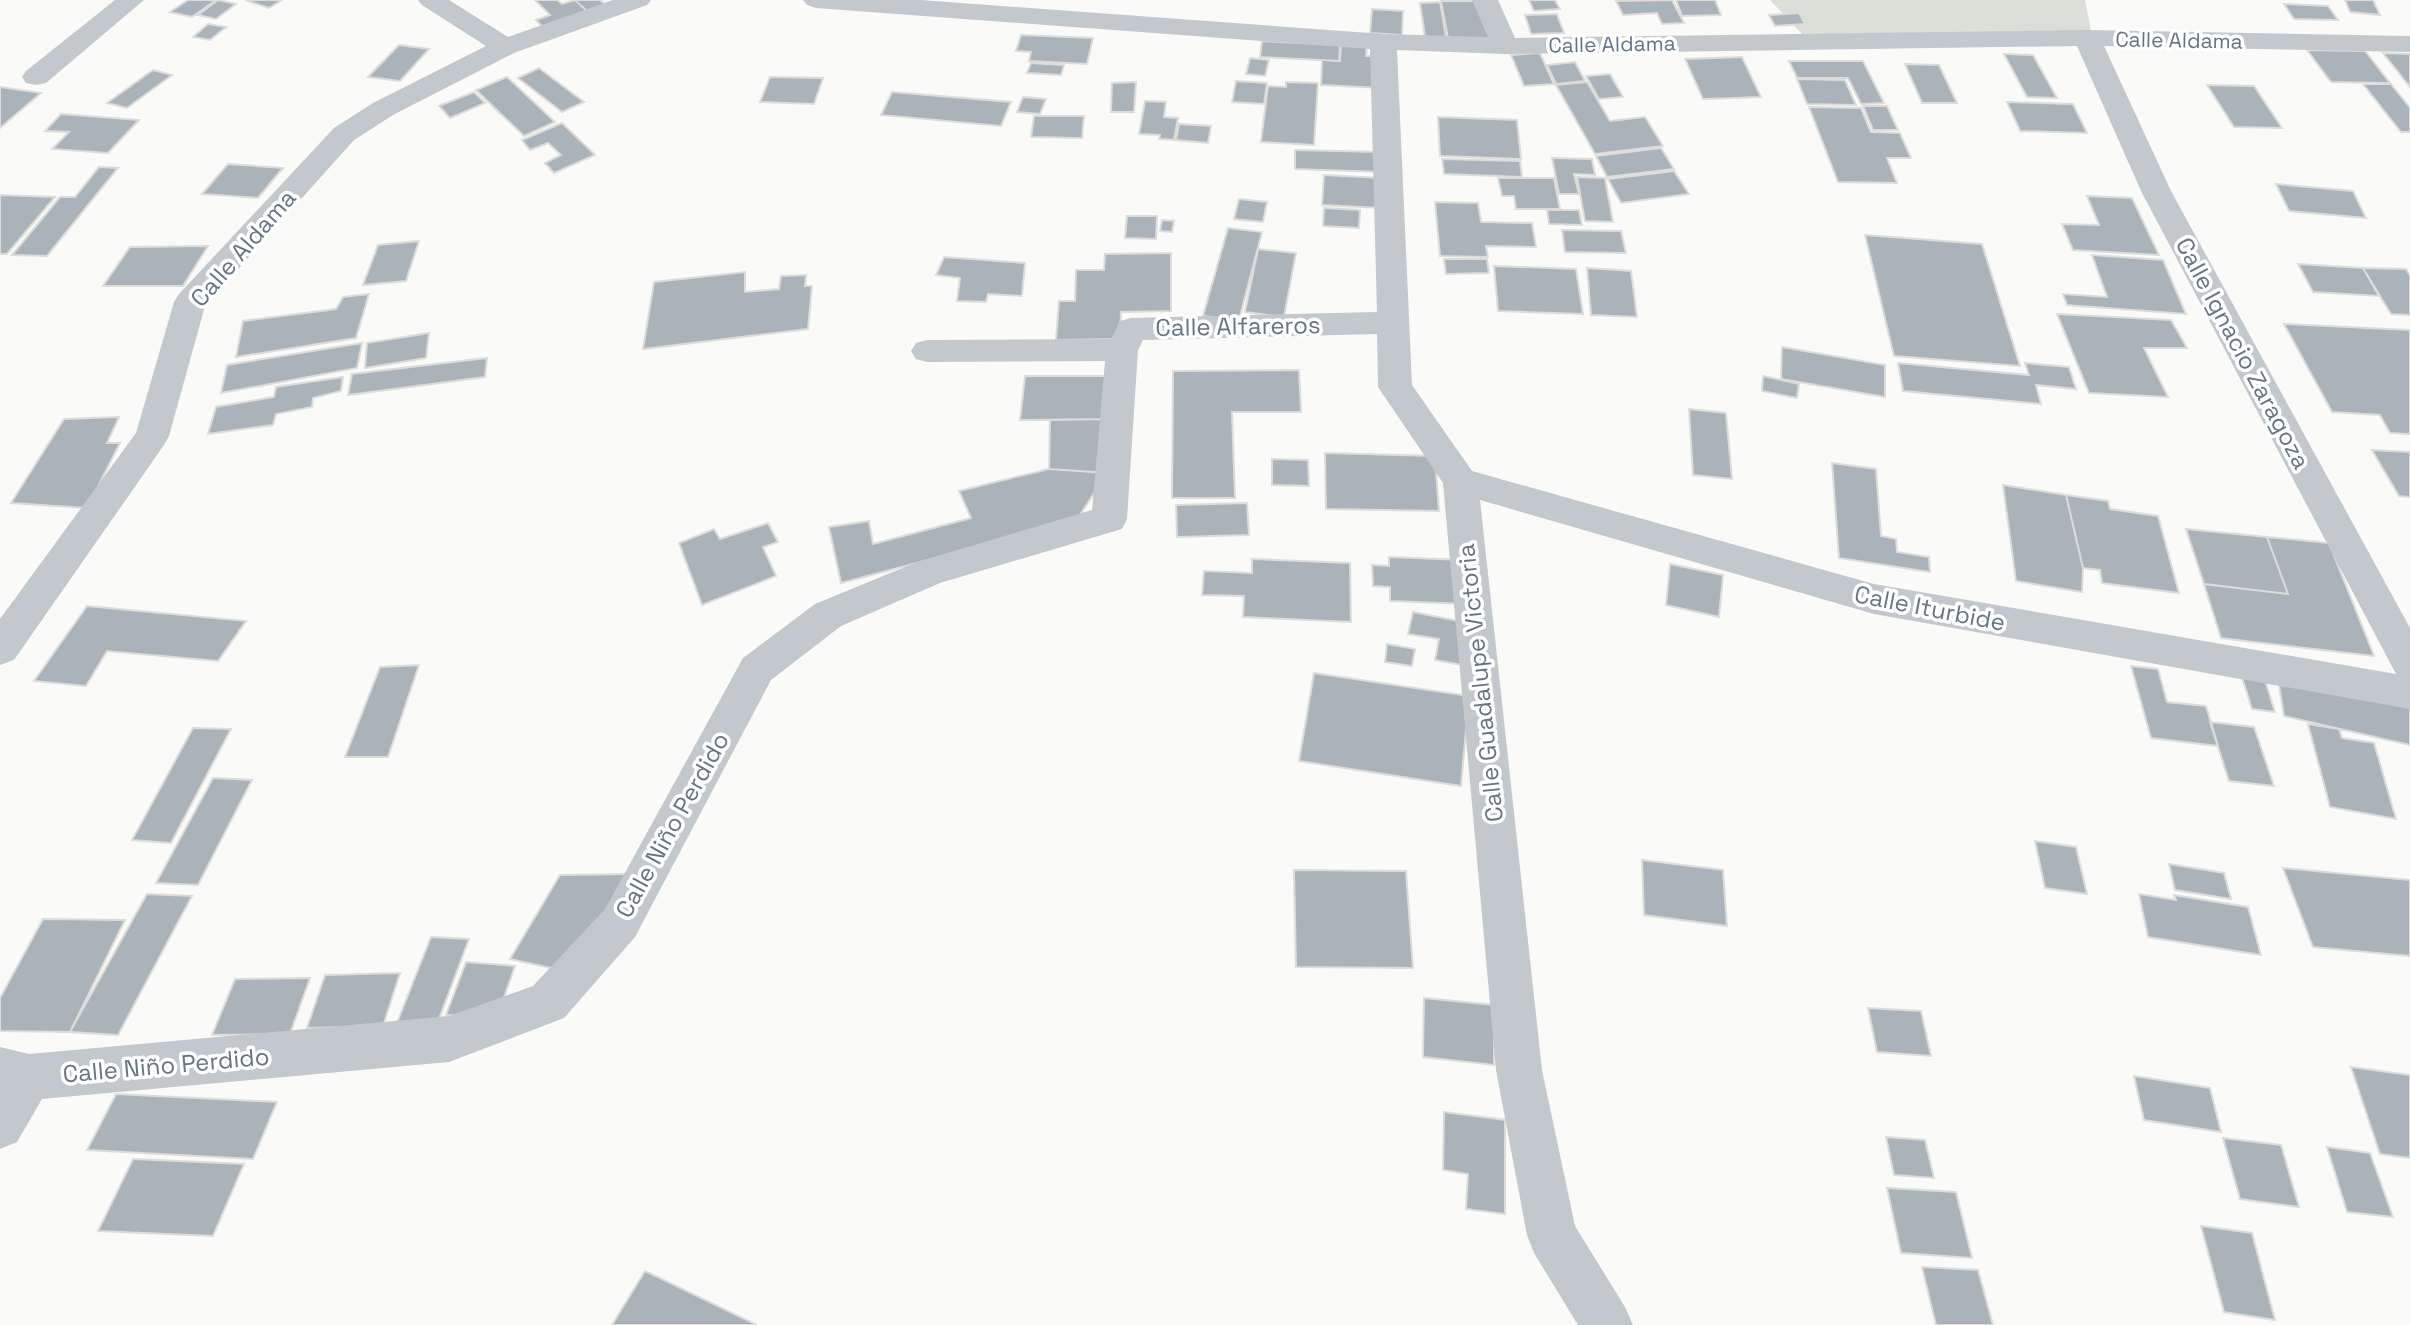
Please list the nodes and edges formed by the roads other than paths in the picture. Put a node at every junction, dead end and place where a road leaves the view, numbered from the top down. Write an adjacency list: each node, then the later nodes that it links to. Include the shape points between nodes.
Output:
1 (131, 0): 11 (street)
2 (431, 0): 10 (street)
3 (638, 0): 10 (street, Calle Aldama)
4 (816, 0): 7 (street, Calle Aldama)
5 (1485, 0): 9 (street)
6 (2087, 38): 8 (street, Calle Aldama); 9 (street, Calle Aldama); 17 (street, Calle Ignacio Zaragoza, via 2156,191)
7 (1383, 42): 9 (street, Calle Aldama); 12 (street, Calle Guadalupe Victoria)
8 (2410, 44)
9 (1505, 46)
10 (505, 47): 16 (street, Calle Aldama, via 344,134 190,302 152,436)
11 (36, 77)
12 (1394, 323): 13 (street, Calle Alfareros, via 1131,329); 15 (street, Calle Guadalupe Victoria, via 1395,387)
13 (1122, 349): 14 (street, Calle Alfareros); 19 (street, Calle Niño Perdido, via 1109,519 930,572 828,615 757,669 620,923 548,1003 449,1039)
14 (927, 351)
15 (1460, 481): 18 (street, Calle Iturbide, via 1874,600); 21 (street, Calle Guadalupe Victoria, via 1519,1070 1552,1236)
16 (0, 649)
17 (2410, 664)
18 (2410, 693)
19 (14, 1073): 20 (street)
20 (0, 1125)
21 (1607, 1325)

